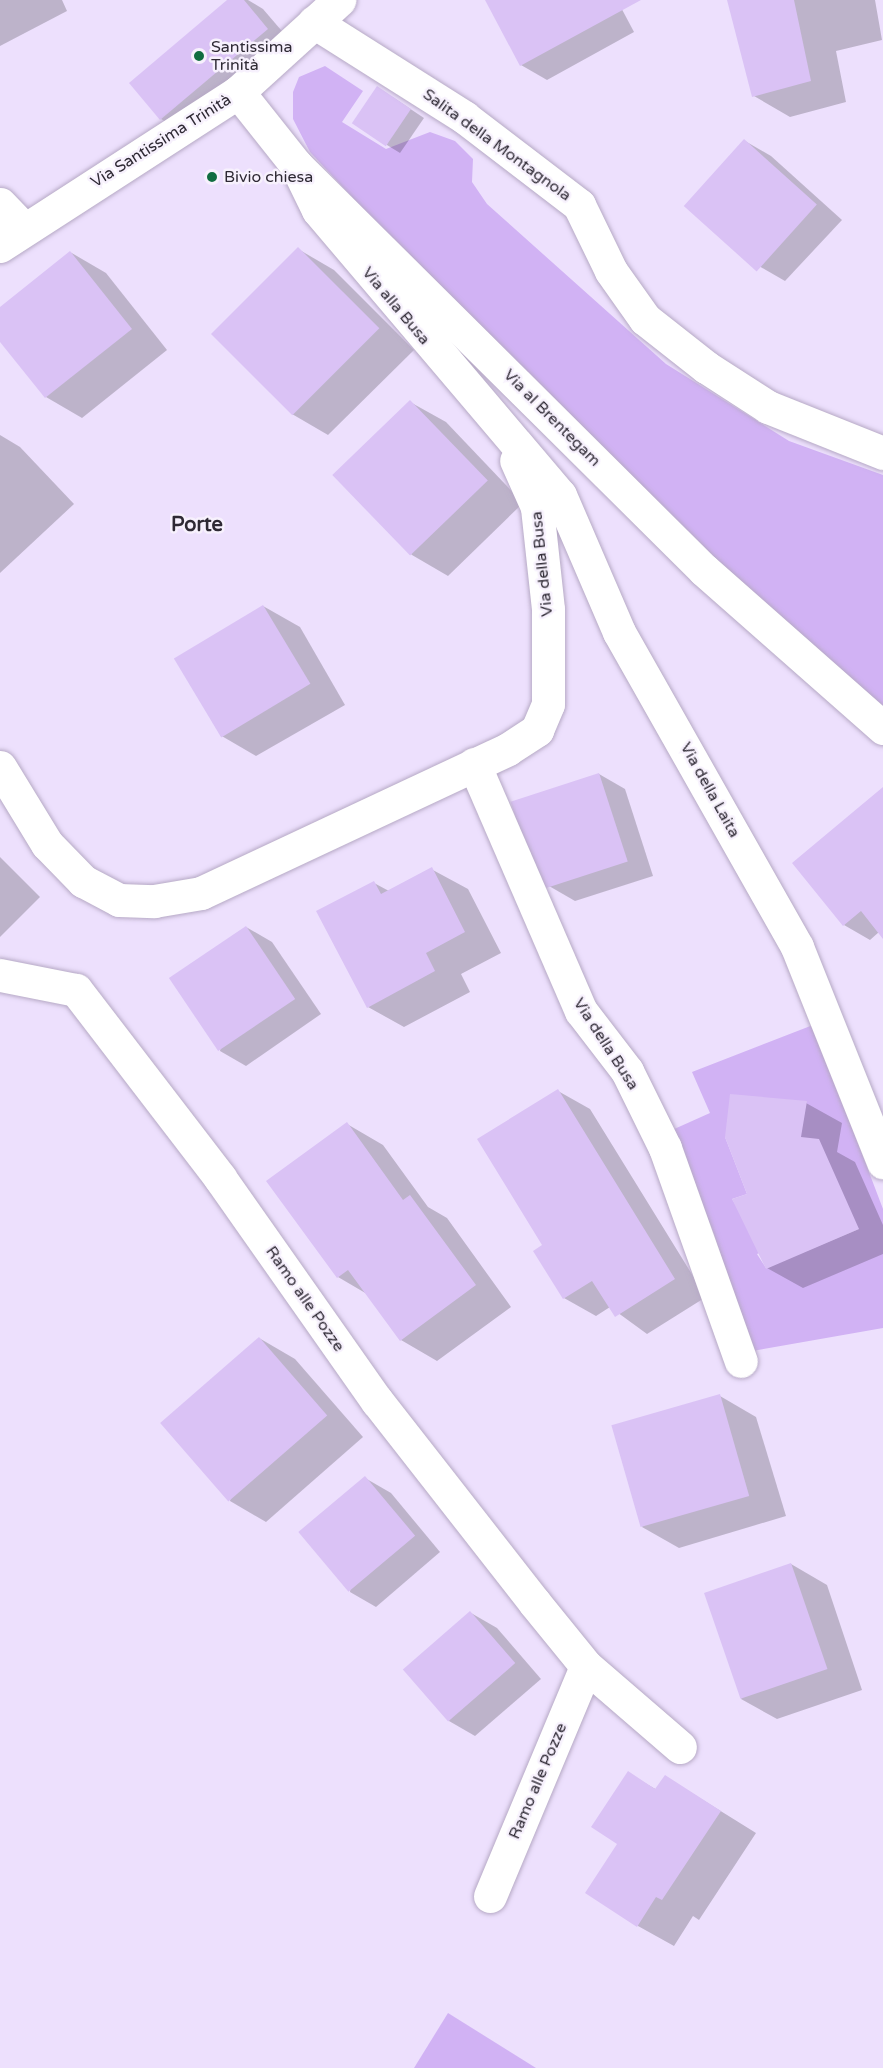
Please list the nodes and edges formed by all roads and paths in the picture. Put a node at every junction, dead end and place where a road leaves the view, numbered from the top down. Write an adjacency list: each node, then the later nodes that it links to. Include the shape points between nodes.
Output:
1 (339, 0): 2 (street, Via Santissima Trinità)
2 (314, 22): 3 (street, Via Santissima Trinità); 8 (street, Salita della Montagnola, via 464,117 579,205 611,271 645,320 706,367 768,407)
3 (238, 92): 4 (street, Via al Brentegam); 6 (street, Via Santissima Trinità)
4 (296, 165): 7 (street, Via alla Busa, via 318,210); 9 (street, Via al Brentegam, via 704,570)
5 (0, 204): 6 (street)
6 (12, 238)
7 (507, 438): 10 (street, Via della Busa, via 537,507 548,609 548,704 537,730); 13 (street, Via della Laita, via 560,495 579,549 619,632 797,947)
8 (883, 453)
9 (883, 728)
10 (474, 764): 11 (street, Via della Busa, via 201,893 154,901 119,900 83,881 47,844); 14 (street, Via della Busa, via 582,1011 627,1071 665,1148)
11 (0, 767)
12 (0, 975): 15 (street, Ramo alle Pozze, via 76,990 220,1178 377,1401)
13 (883, 1162)
14 (741, 1361)
15 (586, 1666): 16 (street, Ramo alle Pozze); 17 (street, Ramo alle Pozze)
16 (680, 1747)
17 (490, 1896)

